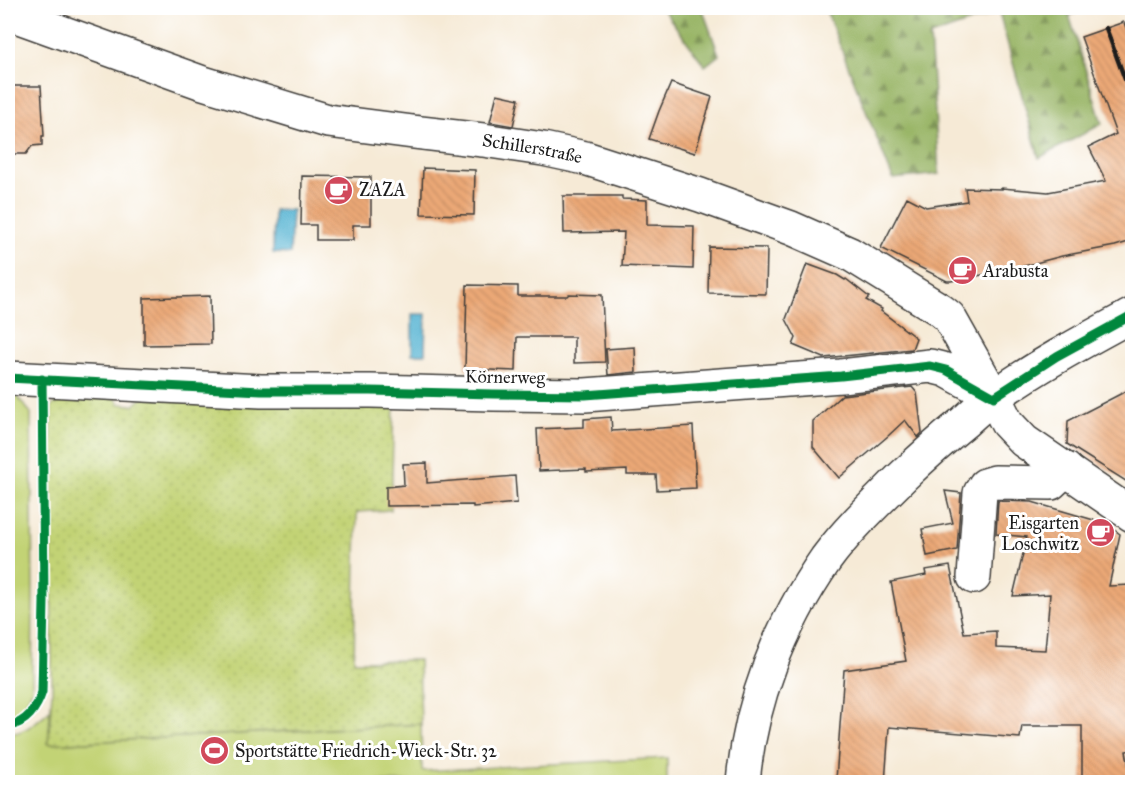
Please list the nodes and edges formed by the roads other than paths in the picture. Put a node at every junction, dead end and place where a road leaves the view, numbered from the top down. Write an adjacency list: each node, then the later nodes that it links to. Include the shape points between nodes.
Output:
1 (8, 13): 4 (street, Schillerstraße, via 200,82 328,121 483,140 585,158 791,228 850,254 949,317)
2 (1132, 315): 4 (street, via 1057,356)
3 (8, 378): 4 (street, Körnerweg, via 261,391 585,395 930,366 946,370)
4 (994, 397): 5 (street, Schillerstraße, via 1007,423 1024,441); 8 (street, via 926,454 867,512 812,581 792,614 766,676)
5 (1066, 469): 6 (street, Schillerstraße); 7 (street, via 1051,483 985,485 980,493)
6 (1132, 514)
7 (974, 577)
8 (743, 783)

